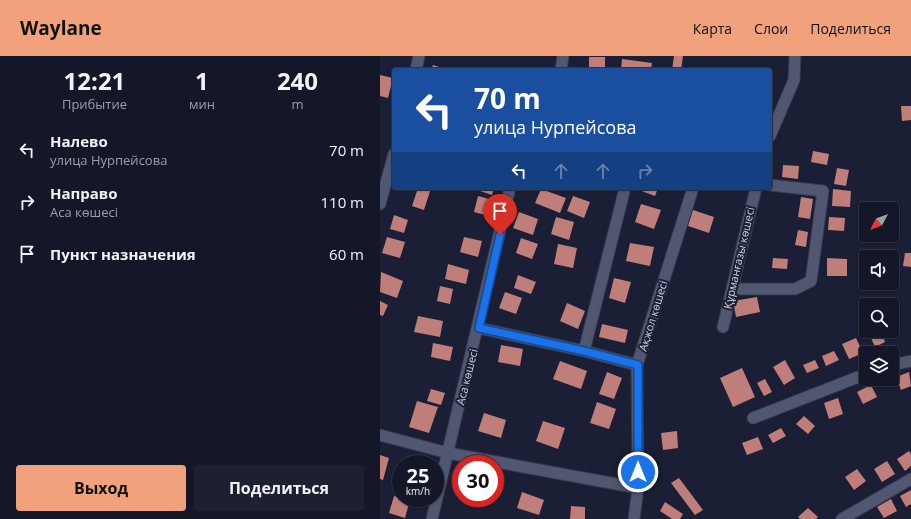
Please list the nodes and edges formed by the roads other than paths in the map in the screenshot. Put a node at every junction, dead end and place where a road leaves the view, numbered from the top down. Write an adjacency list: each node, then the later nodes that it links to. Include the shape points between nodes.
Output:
1 (419, 56): 4 (street)
2 (563, 56): 5 (street)
3 (795, 56): 6 (street, via 794,80)
4 (416, 68)
5 (561, 68)
6 (772, 131)
7 (392, 161): 13 (street)
8 (772, 185): 14 (street, via 823,191 811,281 795,289)
9 (510, 190): 16 (street, Аса көшесі)
10 (624, 190): 17 (street)
11 (692, 190): 20 (street, Ақжол көшесі)
12 (756, 190): 14 (street, Құрманғазы көшесі)
13 (380, 204)
14 (732, 289): 15 (street, Құрманғазы көшесі)
15 (723, 327)
16 (479, 328): 17 (street); 24 (street, Аса көшесі)
17 (584, 351): 20 (street)
18 (911, 361): 19 (street)
19 (899, 364)
20 (638, 365): 26 (street, Ақжол көшесі)
21 (859, 377): 22 (street)
22 (753, 418)
23 (380, 435): 24 (street)
24 (448, 453): 26 (street); 27 (street, Аса көшесі)
25 (911, 479): 29 (street)
26 (638, 488): 28 (street, Ақжол көшесі)
27 (432, 519)
28 (634, 519)
29 (842, 519)

